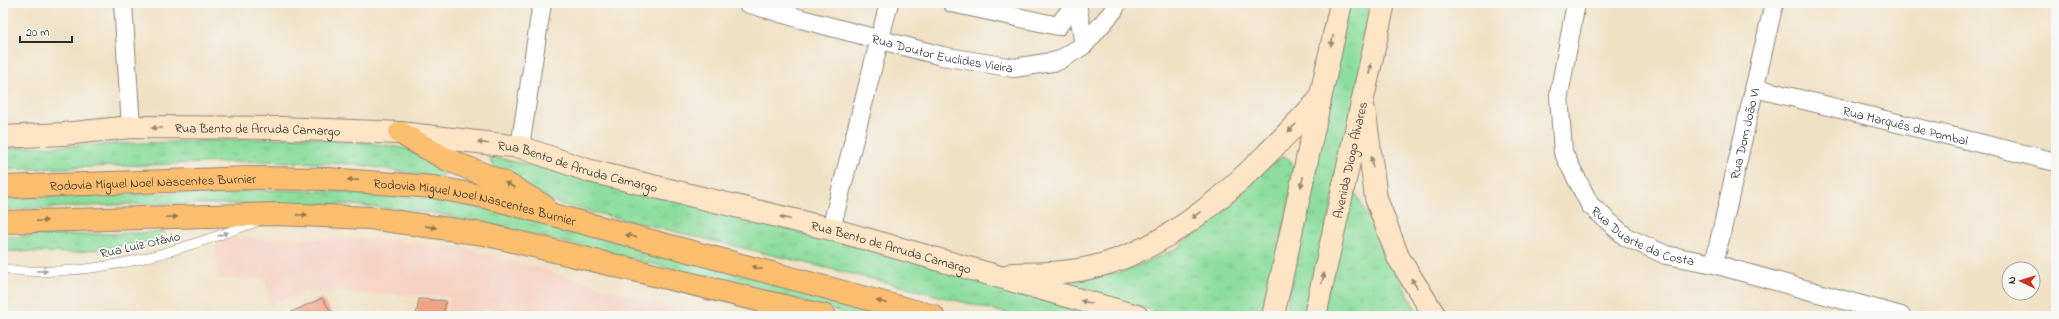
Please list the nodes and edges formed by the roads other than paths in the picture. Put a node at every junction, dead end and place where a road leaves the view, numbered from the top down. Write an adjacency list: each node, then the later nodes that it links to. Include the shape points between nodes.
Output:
1 (123, 3): 17 (street)
2 (542, 3): 20 (street)
3 (747, 3): 12 (street, Rua Doutor Euclides Vieira)
4 (889, 3): 12 (street)
5 (952, 3): 6 (street, via 1058,26)
6 (1077, 3): 13 (street)
7 (1117, 3): 13 (street, Rua Doutor Euclides Vieira)
8 (1341, 3): 15 (street, one-way to 15)
9 (1384, 3): 16 (street, Avenida Diogo Álvares, one-way to 9)
10 (1576, 3): 27 (street, Rua Duarte da Costa, via 1559,95 1563,152 1590,205 1626,237 1666,255)
11 (1774, 3): 14 (street, Rua Dom João VI)
12 (878, 40): 13 (street, Rua Doutor Euclides Vieira, via 942,56 1014,68 1058,61); 26 (street)
13 (1084, 45)
14 (1755, 88): 21 (street, Rua Marquês de Pombal); 27 (street, Rua Dom João VI)
15 (1319, 100): 29 (street, one-way to 29, via 1232,186 1196,216 1150,246 1108,263 1060,274); 35 (street, one-way to 35)
16 (1364, 101): 36 (street, Avenida Diogo Álvares, one-way to 16); 37 (street, one-way to 16, via 1398,257 1376,198)
17 (131, 127): 18 (street, Rua Bento de Arruda Camargo, one-way to 17, via 281,128); 19 (street, Rua Bento de Arruda Camargo)
18 (400, 133): 20 (street, Rua Bento de Arruda Camargo, one-way to 18); 24 (highway, one-way to 18, via 506,182 446,158)
19 (3, 137)
20 (520, 148): 26 (street, Rua Bento de Arruda Camargo, one-way to 20, via 590,171)
21 (2056, 162)
22 (3, 187): 24 (highway, Rodovia Miguel Noel Nascentes Burnier, one-way to 22, via 471,194 374,181 249,178)
23 (277, 214): 25 (highway, one-way to 23); 28 (lane, Rua Luiz Otávio, one-way to 23, via 42,272 90,269 163,255); 30 (highway, one-way to 30, via 370,218 484,234)
24 (567, 220): 33 (highway, Rodovia Miguel Noel Nascentes Burnier, one-way to 24)
25 (3, 222)
26 (831, 229): 29 (street, Rua Bento de Arruda Camargo)
27 (1714, 264): 38 (street, Rua Duarte da Costa)
28 (3, 268)
29 (992, 274): 34 (street, Rua Bento de Arruda Camargo, one-way to 29)
30 (754, 299): 31 (street); 32 (highway)
31 (789, 316)
32 (825, 316)
33 (933, 316)
34 (1137, 316)
35 (1273, 316)
36 (1315, 316)
37 (1435, 316)
38 (1901, 316)

